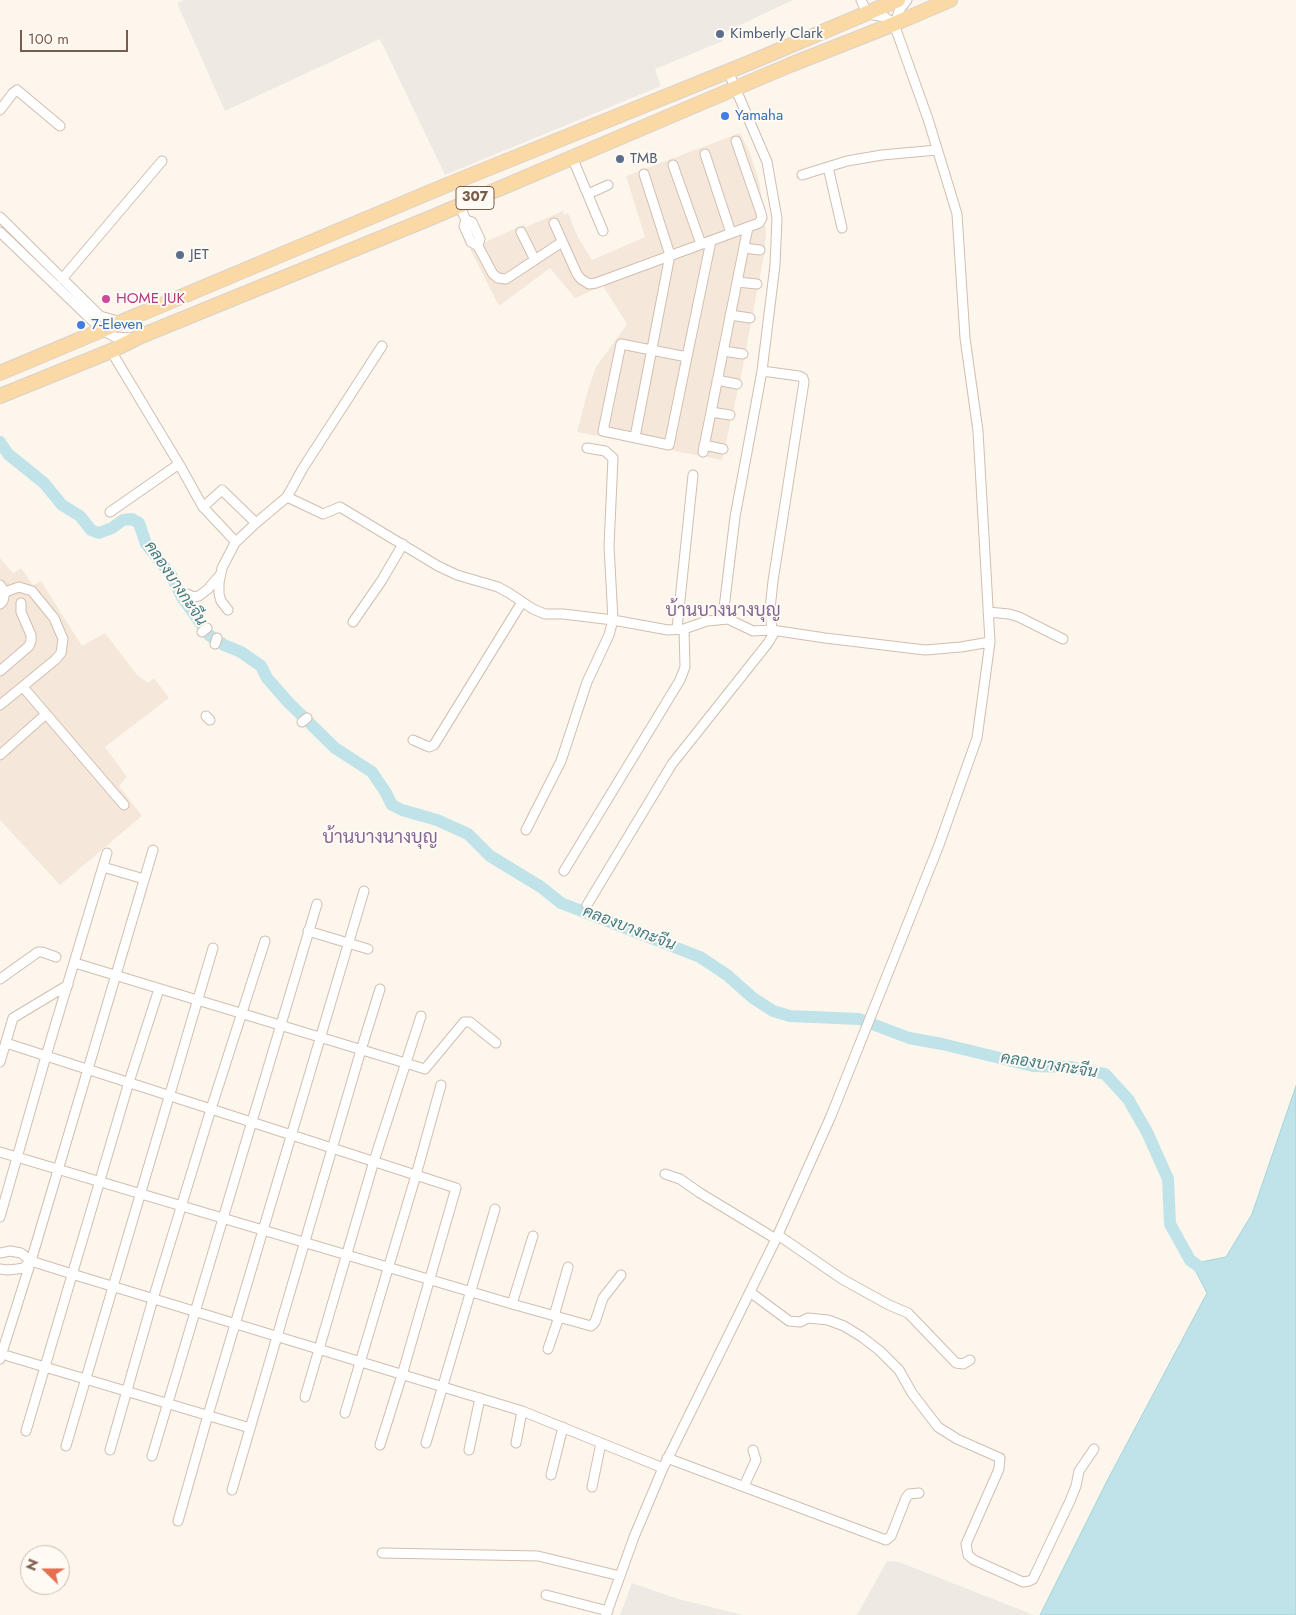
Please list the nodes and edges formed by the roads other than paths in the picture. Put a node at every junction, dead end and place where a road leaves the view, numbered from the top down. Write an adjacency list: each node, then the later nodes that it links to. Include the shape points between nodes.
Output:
1 (898, 0): 4 (main road, 307)
2 (907, 0): 5 (street)
3 (950, 0): 5 (main road, 307)
4 (863, 9): 5 (street); 6 (main road, 307)
5 (894, 24): 7 (main road, 307); 13 (street)
6 (838, 25): 7 (main road); 8 (main road, 307)
7 (845, 43): 9 (main road, 307)
8 (728, 72): 9 (street); 21 (main road, 307)
9 (736, 88): 15 (main road, 307); 56 (street, via 767,162 777,218 776,265)
10 (0, 110): 11 (street, via 17,90)
11 (60, 126)
12 (736, 141): 29 (street, via 762,218 759,224)
13 (937, 150): 18 (street, via 882,155); 81 (street, via 957,214 965,338 978,431)
14 (705, 154): 34 (street)
15 (572, 157): 23 (street); 25 (main road, 307)
16 (162, 161): 42 (street)
17 (673, 165): 37 (street)
18 (828, 167): 20 (street); 30 (street)
19 (644, 174): 40 (street)
20 (802, 175)
21 (462, 180): 24 (main road, 307); 25 (main road, via 455,192)
22 (608, 185): 23 (street)
23 (588, 194): 31 (street)
24 (419, 197): 27 (main road, via 435,202 436,209); 47 (main road, 307)
25 (464, 203): 27 (main road, 307); 41 (street, via 466,220 472,222 480,239 478,246 493,274 506,279)
26 (0, 217): 42 (street)
27 (428, 219): 49 (main road, 307)
28 (554, 223): 36 (street)
29 (748, 227): 34 (street); 38 (street)
30 (842, 228)
31 (603, 231)
32 (0, 232): 48 (street)
33 (521, 232): 41 (street)
34 (731, 233): 35 (street)
35 (711, 240): 37 (street); 55 (street)
36 (562, 242): 40 (street, via 577,274 588,284); 41 (street)
37 (701, 244): 40 (street)
38 (744, 248): 39 (street); 43 (street)
39 (760, 250)
40 (670, 255): 51 (street)
41 (535, 260)
42 (62, 279): 47 (street, via 100,316)
43 (737, 282): 44 (street); 45 (street)
44 (756, 284)
45 (730, 315): 46 (street); 52 (street)
46 (750, 318)
47 (121, 323): 48 (main road, 307)
48 (102, 330): 49 (street, via 121,338); 57 (main road, 307)
49 (141, 336): 53 (main road, 307)
50 (382, 346): 68 (street)
51 (652, 349): 55 (street); 63 (street); 63 (street, via 621,344 604,431)
52 (723, 350): 54 (street); 58 (street)
53 (110, 351): 60 (main road, 307); 66 (street)
54 (743, 354)
55 (687, 356): 63 (street, via 669,445)
56 (762, 371): 82 (street, via 734,517 724,608); 86 (street, via 799,376 804,382 773,581 770,609)
57 (0, 373)
58 (717, 380): 59 (street); 61 (street)
59 (737, 384)
60 (0, 396)
61 (711, 412): 62 (street); 65 (street, via 703,448)
62 (730, 415)
63 (635, 437)
64 (587, 448): 83 (street, via 605,451 613,458 608,546)
65 (723, 449)
66 (179, 464): 69 (street); 70 (street)
67 (693, 475): 85 (street)
68 (287, 497): 71 (street); 73 (street, via 323,514 340,507)
69 (203, 507): 71 (street, via 222,490); 72 (street)
70 (110, 512)
71 (256, 523): 72 (street)
72 (236, 541): 74 (street)
73 (403, 544): 77 (street, via 457,576 498,587); 84 (street)
74 (220, 575): 76 (street, via 199,596); 80 (street, via 219,594)
75 (3, 589): 79 (street); 90 (street, via 19,587 32,591 54,618 64,639 55,660)
76 (188, 594)
77 (522, 602): 83 (street, via 545,614); 93 (street, via 434,745 429,747)
78 (21, 603): 89 (street, via 31,641)
79 (0, 604)
80 (228, 610)
81 (988, 612): 87 (street, via 1019,617); 88 (street)
82 (728, 619): 85 (street); 86 (street, via 753,631)
83 (613, 620): 85 (street, via 668,630); 96 (street, via 610,634 587,682 561,761)
84 (353, 622)
85 (681, 629): 100 (street, via 685,667 680,680)
86 (774, 630): 88 (street, via 925,650); 104 (street, via 768,643 672,764)
87 (1063, 639)
88 (990, 642): 150 (street, via 977,738 939,845 831,1116)
89 (0, 671)
90 (23, 687): 91 (street); 92 (street)
91 (0, 705)
92 (46, 714): 94 (street); 95 (street)
93 (413, 740)
94 (0, 755)
95 (124, 805)
96 (526, 830)
97 (153, 850): 101 (street)
98 (107, 853): 99 (street)
99 (103, 867): 101 (street); 111 (street)
100 (564, 871)
101 (144, 879): 112 (street)
102 (364, 891): 107 (street)
103 (317, 904): 105 (street)
104 (587, 905)
105 (308, 931): 107 (street); 120 (street)
106 (265, 941): 118 (street)
107 (348, 943): 109 (street); 121 (street)
108 (213, 948): 117 (street)
109 (368, 950)
110 (56, 957): 113 (street, via 38,952)
111 (75, 963): 112 (street); 114 (street)
112 (115, 975): 115 (street); 128 (street)
113 (0, 979)
114 (68, 985): 122 (street, via 13,1018); 125 (street)
115 (159, 989): 117 (street); 129 (street)
116 (380, 989): 124 (street)
117 (197, 1001): 118 (street); 131 (street)
118 (241, 1014): 120 (street); 132 (street)
119 (421, 1016): 127 (street)
120 (280, 1026): 121 (street); 133 (street)
121 (320, 1038): 124 (street); 134 (street)
122 (6, 1043): 125 (street); 126 (street)
123 (496, 1043): 127 (street, via 470,1022 464,1022 426,1069)
124 (361, 1050): 127 (street); 135 (street)
125 (46, 1056): 128 (street); 137 (street)
126 (0, 1062)
127 (406, 1064): 138 (street)
128 (88, 1069): 129 (street); 139 (street)
129 (129, 1082): 131 (street); 142 (street)
130 (440, 1085): 141 (street)
131 (170, 1096): 132 (street); 143 (street)
132 (211, 1109): 133 (street); 144 (street)
133 (252, 1122): 134 (street); 147 (street)
134 (292, 1135): 135 (street); 148 (street)
135 (333, 1148): 138 (street); 151 (street)
136 (0, 1152): 137 (street)
137 (17, 1156): 139 (street); 146 (street)
138 (374, 1162): 141 (street); 153 (street)
139 (57, 1168): 142 (street); 154 (street)
140 (665, 1174): 150 (street, via 680,1179)
141 (416, 1175): 156 (street); 160 (street, via 456,1188)
142 (99, 1182): 143 (street); 158 (street)
143 (140, 1194): 144 (street); 161 (street)
144 (182, 1206): 147 (street); 164 (street)
145 (495, 1209): 162 (street)
146 (0, 1216)
147 (222, 1218): 148 (street); 166 (street)
148 (264, 1231): 151 (street); 168 (street)
149 (533, 1236): 165 (street)
150 (777, 1237): 163 (street); 174 (street, via 842,1279 908,1313 956,1363)
151 (305, 1243): 153 (street); 170 (street)
152 (0, 1253): 154 (street, via 21,1253)
153 (346, 1255): 156 (street); 171 (street)
154 (31, 1261): 157 (street, via 24,1268); 158 (street); 169 (street)
155 (568, 1267): 167 (street)
156 (388, 1268): 160 (street); 175 (street)
157 (0, 1269)
158 (72, 1274): 161 (street); 176 (street)
159 (621, 1275): 167 (street, via 603,1298 591,1326)
160 (429, 1280): 162 (street); 177 (street)
161 (113, 1287): 164 (street); 178 (street)
162 (470, 1292): 165 (street); 179 (street)
163 (750, 1292): 195 (street, via 789,1320 828,1320 862,1337 899,1370 938,1427 1000,1458 999,1469 966,1544 968,1555 974,1560 1023,1582 1035,1576 1070,1501 1079,1471); 200 (street)
164 (153, 1299): 166 (street); 180 (street)
165 (512, 1304): 167 (street)
166 (194, 1312): 168 (street); 183 (street)
167 (556, 1316): 172 (street)
168 (235, 1324): 170 (street); 186 (street)
169 (4, 1329): 173 (street)
170 (277, 1337): 171 (street); 188 (street)
171 (319, 1349): 175 (street); 181 (street)
172 (548, 1350)
173 (4, 1357): 176 (street)
174 (970, 1360)
175 (361, 1361): 177 (street); 185 (street)
176 (45, 1366): 178 (street); 189 (street)
177 (402, 1375): 179 (street); 193 (street)
178 (86, 1378): 180 (street); 194 (street)
179 (442, 1386): 182 (street); 190 (street)
180 (127, 1390): 183 (street); 196 (street)
181 (305, 1397)
182 (480, 1398): 184 (street); 197 (street)
183 (167, 1402): 186 (street); 199 (street)
184 (522, 1411): 187 (street); 191 (street)
185 (345, 1413)
186 (208, 1414): 188 (street); 207 (street)
187 (563, 1427): 192 (street); 202 (street)
188 (250, 1428): 205 (street)
189 (26, 1431)
190 (426, 1443)
191 (516, 1443)
192 (601, 1443): 201 (street); 204 (street)
193 (380, 1445)
194 (66, 1446)
195 (1094, 1449)
196 (110, 1450)
197 (469, 1450)
198 (752, 1450): 203 (street, via 756,1460)
199 (152, 1456)
200 (668, 1458): 201 (street); 203 (street)
201 (663, 1468): 209 (street)
202 (551, 1475)
203 (744, 1486): 206 (street, via 886,1540 906,1498 909,1494)
204 (592, 1488)
205 (232, 1490)
206 (919, 1494)
207 (178, 1521)
208 (382, 1553): 209 (street, via 538,1556)
209 (620, 1576): 211 (street)
210 (546, 1595): 211 (street)
211 (607, 1613)

